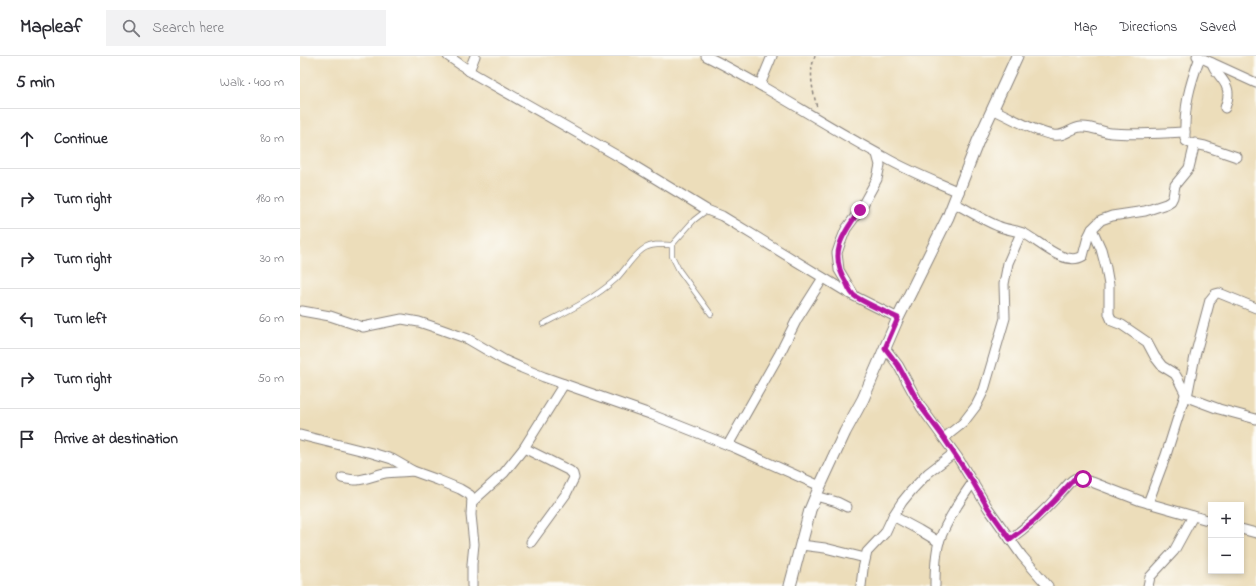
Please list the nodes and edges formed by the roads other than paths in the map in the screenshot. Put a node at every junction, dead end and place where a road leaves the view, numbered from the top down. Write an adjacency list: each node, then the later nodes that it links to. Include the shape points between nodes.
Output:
1 (448, 56): 9 (street)
2 (475, 56): 9 (street)
3 (706, 56): 11 (street)
4 (772, 56): 11 (street)
5 (1017, 56): 13 (street)
6 (1222, 56): 8 (street)
7 (1198, 57): 8 (street); 14 (street, via 1184,116)
8 (1215, 64): 10 (street); 12 (street, via 1215,71 1227,88)
9 (469, 71): 20 (street, via 624,159)
10 (1256, 83)
11 (760, 85): 16 (street)
12 (1225, 108)
13 (994, 110): 14 (street, via 1053,135 1064,135 1081,127 1109,133); 18 (street, via 978,141)
14 (1185, 132): 15 (street, via 1186,141)
15 (1195, 143): 17 (street); 21 (street, via 1189,168 1175,185 1170,201 1145,211 1112,216 1101,220)
16 (877, 154): 18 (street); 25 (street, via 880,165 877,179 846,229 837,254 839,270)
17 (1237, 157)
18 (959, 192): 19 (street)
19 (954, 203): 22 (street, via 998,226); 29 (street)
20 (707, 210): 23 (lane, via 694,220); 24 (street, via 722,216)
21 (1092, 229): 22 (street, via 1082,256 1078,259 1060,256); 33 (street, via 1102,250 1106,268 1109,314 1112,321 1147,342 1162,366 1175,374)
22 (1021, 233): 36 (street, via 1008,263 1004,284 1006,318 984,390 963,423)
23 (672, 246): 28 (lane, via 672,256 679,270); 30 (lane, via 656,244 645,248 606,288)
24 (823, 278): 25 (street); 37 (street, via 797,319)
25 (854, 297): 29 (street)
26 (1256, 308): 33 (street, via 1219,293 1210,300)
27 (302, 311): 32 (street, via 330,316 363,327 402,319 419,322 468,339 504,360)
28 (711, 314)
29 (898, 318): 31 (street)
30 (543, 324)
31 (885, 348): 36 (street, via 898,365 921,407); 43 (street)
32 (564, 384): 37 (street); 38 (street)
33 (1186, 396): 34 (street, via 1218,409); 45 (street)
34 (1256, 419)
35 (300, 436): 40 (street, via 383,456)
36 (944, 438): 39 (street)
37 (728, 445): 43 (street)
38 (524, 448): 44 (street, via 504,473); 53 (street, via 570,471 574,478 566,494)
39 (954, 453): 42 (street); 47 (street, via 923,478)
40 (413, 471): 41 (street, via 385,473 356,480); 44 (street, via 460,489 470,495)
41 (342, 478)
42 (973, 482): 52 (street); 54 (street, via 959,502)
43 (818, 491): 46 (street); 55 (street)
44 (472, 502): 57 (street)
45 (1148, 503): 48 (street); 52 (street, via 1075,478 1034,521)
46 (846, 507)
47 (893, 516): 54 (street); 56 (street, via 885,533 870,548)
48 (1193, 516): 49 (street); 62 (street, via 1174,551 1150,577)
49 (1208, 520)
50 (1244, 530): 51 (street)
51 (1256, 533)
52 (1010, 539): 61 (street)
53 (531, 542)
54 (939, 542): 60 (street)
55 (801, 545): 56 (street); 58 (street)
56 (865, 558): 59 (street)
57 (472, 586)
58 (790, 586)
59 (861, 586)
60 (934, 586)
61 (1048, 586)
62 (1148, 586)

